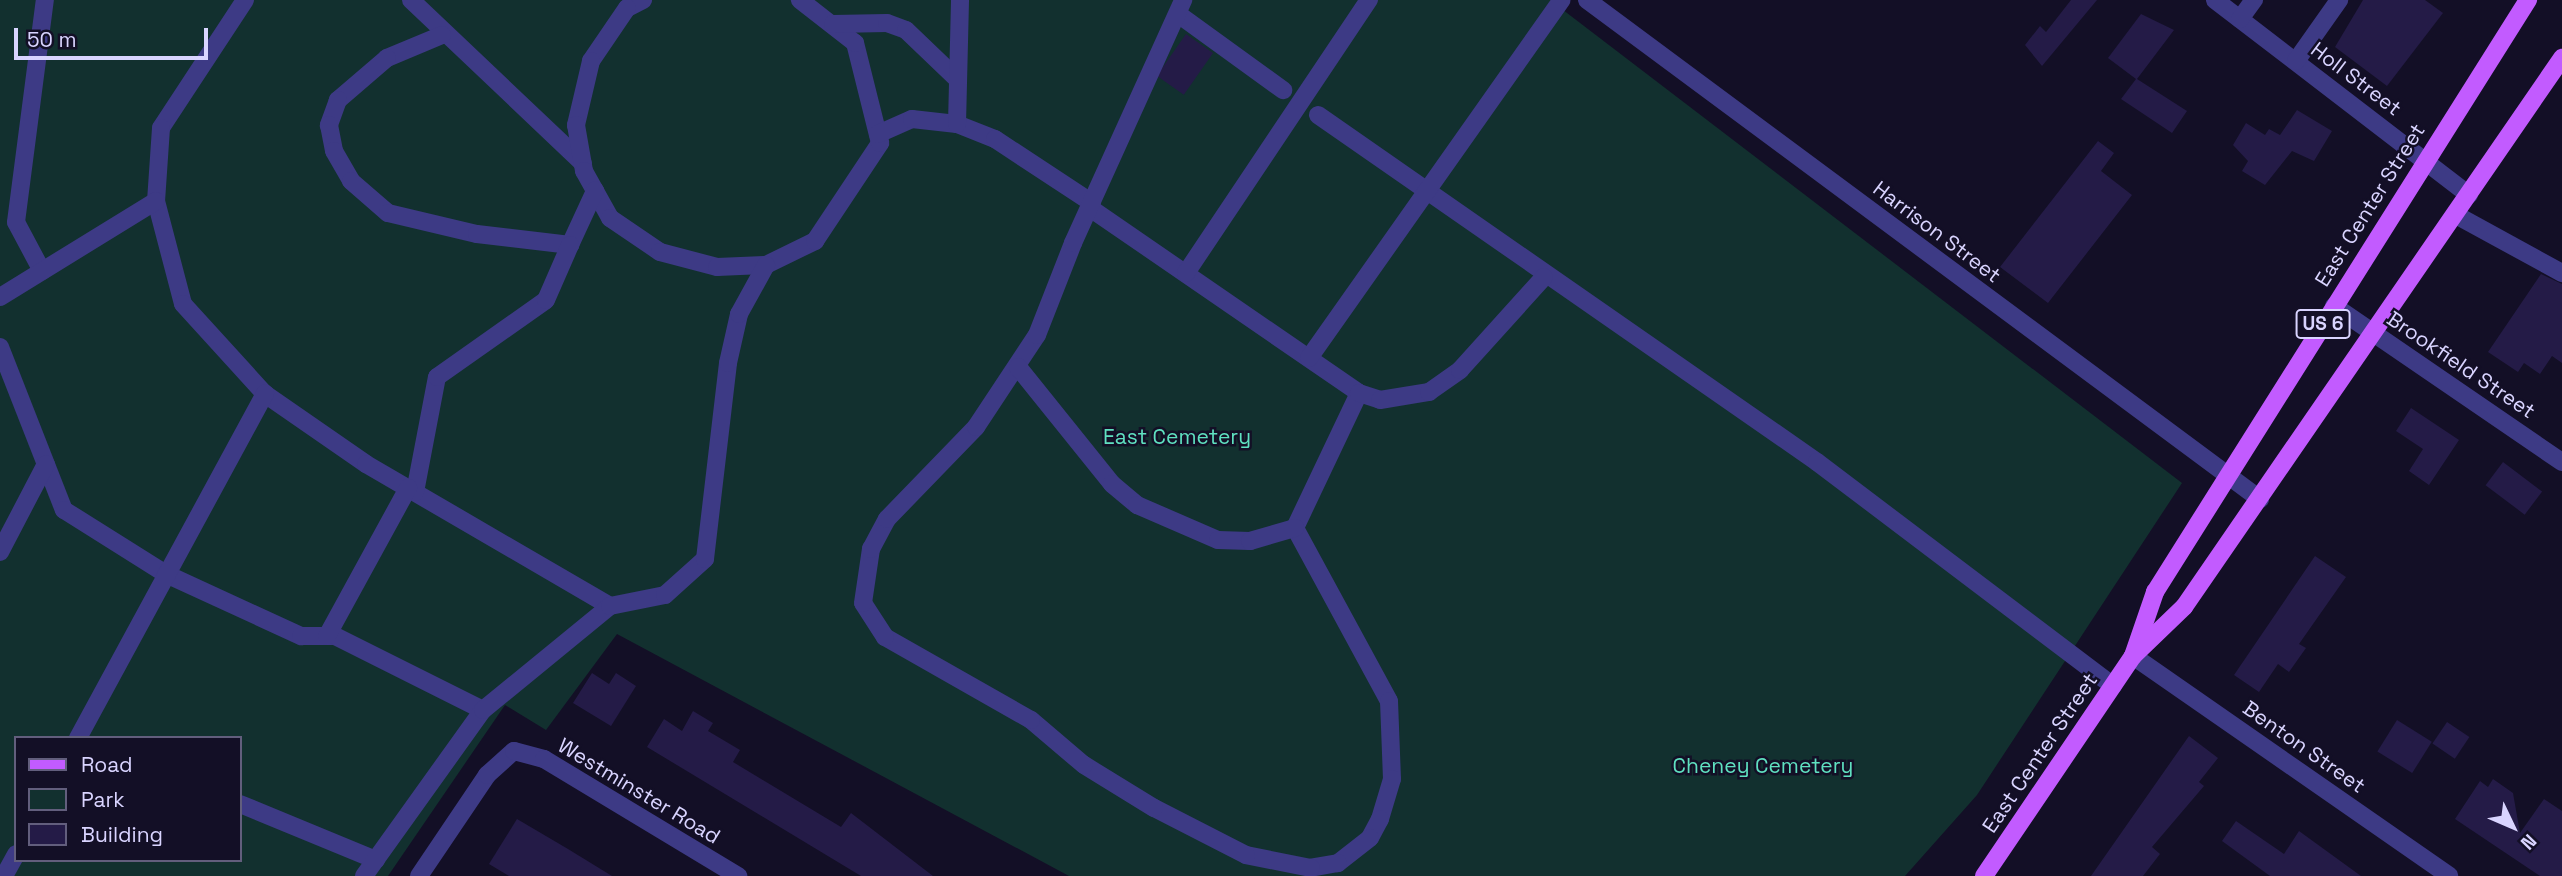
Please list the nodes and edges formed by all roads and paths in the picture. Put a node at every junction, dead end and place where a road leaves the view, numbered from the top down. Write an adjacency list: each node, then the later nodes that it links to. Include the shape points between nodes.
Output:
1 (45, 0): 35 (street, via 16,222)
2 (245, 0): 30 (street, via 161,128)
3 (411, 0): 17 (street)
4 (643, 0): 26 (street, via 627,8 591,61 576,125)
5 (800, 0): 16 (street)
6 (960, 0): 20 (street)
7 (1369, 0): 36 (street)
8 (1562, 0): 28 (street)
9 (1587, 0): 49 (street, Harrison Street)
10 (2215, 0): 15 (street, Holl Street)
11 (2254, 0): 15 (street)
12 (2339, 0): 19 (street)
13 (2528, 0): 25 (main road, East Center Street / US 6)
14 (1180, 7): 21 (street); 31 (street)
15 (2240, 19): 19 (street, Holl Street)
16 (833, 24): 20 (street, via 887,23 906,30); 24 (street, via 855,43)
17 (442, 35): 26 (street); 33 (street, via 387,58 338,100 329,125 351,181 388,213 477,234)
18 (2562, 58): 29 (main road, East Center Street / US 6)
19 (2296, 61): 25 (street, Holl Street)
20 (955, 77): 23 (street)
21 (1283, 90)
22 (1318, 115): 28 (street)
23 (957, 124): 24 (street, via 912,119); 31 (street, via 1006,146)
24 (878, 134): 34 (street, via 853,191 815,241)
25 (2426, 160): 29 (street, Holl Street); 40 (main road, East Center Street / US 6)
26 (583, 163): 27 (street)
27 (595, 191): 33 (street); 34 (street, via 610,218 660,252 717,267)
28 (1426, 192): 38 (street); 43 (street)
29 (2469, 195): 32 (main road, East Center Street / US 6)
30 (156, 201): 35 (street); 46 (street, via 183,304)
31 (1091, 206): 36 (street); 44 (street)
32 (2456, 215): 37 (street); 41 (main road, East Center Street / US 6)
33 (570, 245): 50 (street, via 546,300 438,377)
34 (766, 265): 55 (street, via 739,314 728,363 705,559 665,594)
35 (43, 271): 39 (street)
36 (1186, 273): 43 (street)
37 (2562, 273)
38 (1544, 277): 45 (street, via 1460,370 1429,393 1404,400); 58 (street, via 1817,462)
39 (0, 297)
40 (2334, 306): 41 (street, Brookfield Street); 49 (main road, East Center Street / US 6)
41 (2376, 334): 47 (street, Brookfield Street); 51 (main road, East Center Street / US 6)
42 (0, 347): 48 (street)
43 (1309, 358): 45 (street)
44 (1018, 367): 52 (street, via 1112,484 1137,505 1218,540 1250,541); 52 (street, via 976,427 887,519 866,573 863,603 873,625 1031,720 1084,765 1154,808 1246,855 1311,868 1338,863 1370,838 1392,779 1392,728 1389,701)
45 (1359, 393): 52 (street)
46 (265, 394): 50 (street); 54 (street)
47 (2562, 462)
48 (46, 464): 53 (street); 54 (street, via 64,510)
49 (2229, 476): 51 (street, Harrison Street); 57 (main road, East Center Street / US 6, via 2155,592)
50 (412, 490): 55 (street); 56 (street)
51 (2260, 499): 57 (main road, East Center Street / US 6, via 2185,607)
52 (1295, 528)
53 (0, 552)
54 (166, 574): 56 (street, via 301,636); 60 (street)
55 (610, 606): 59 (street)
56 (327, 636): 59 (street)
57 (2133, 656): 58 (main road, East Center Street / US 6); 69 (street, Benton Street)
58 (2113, 686): 68 (main road, East Center Street / US 6)
59 (483, 710): 63 (street)
60 (79, 736)
61 (242, 805): 63 (street)
62 (14, 857): 64 (street)
63 (376, 860): 65 (street)
64 (4, 876)
65 (364, 876)
66 (419, 876): 67 (street, Westminster Road, via 487,775 514,751 544,759)
67 (738, 876)
68 (1984, 876)
69 (2449, 876)

